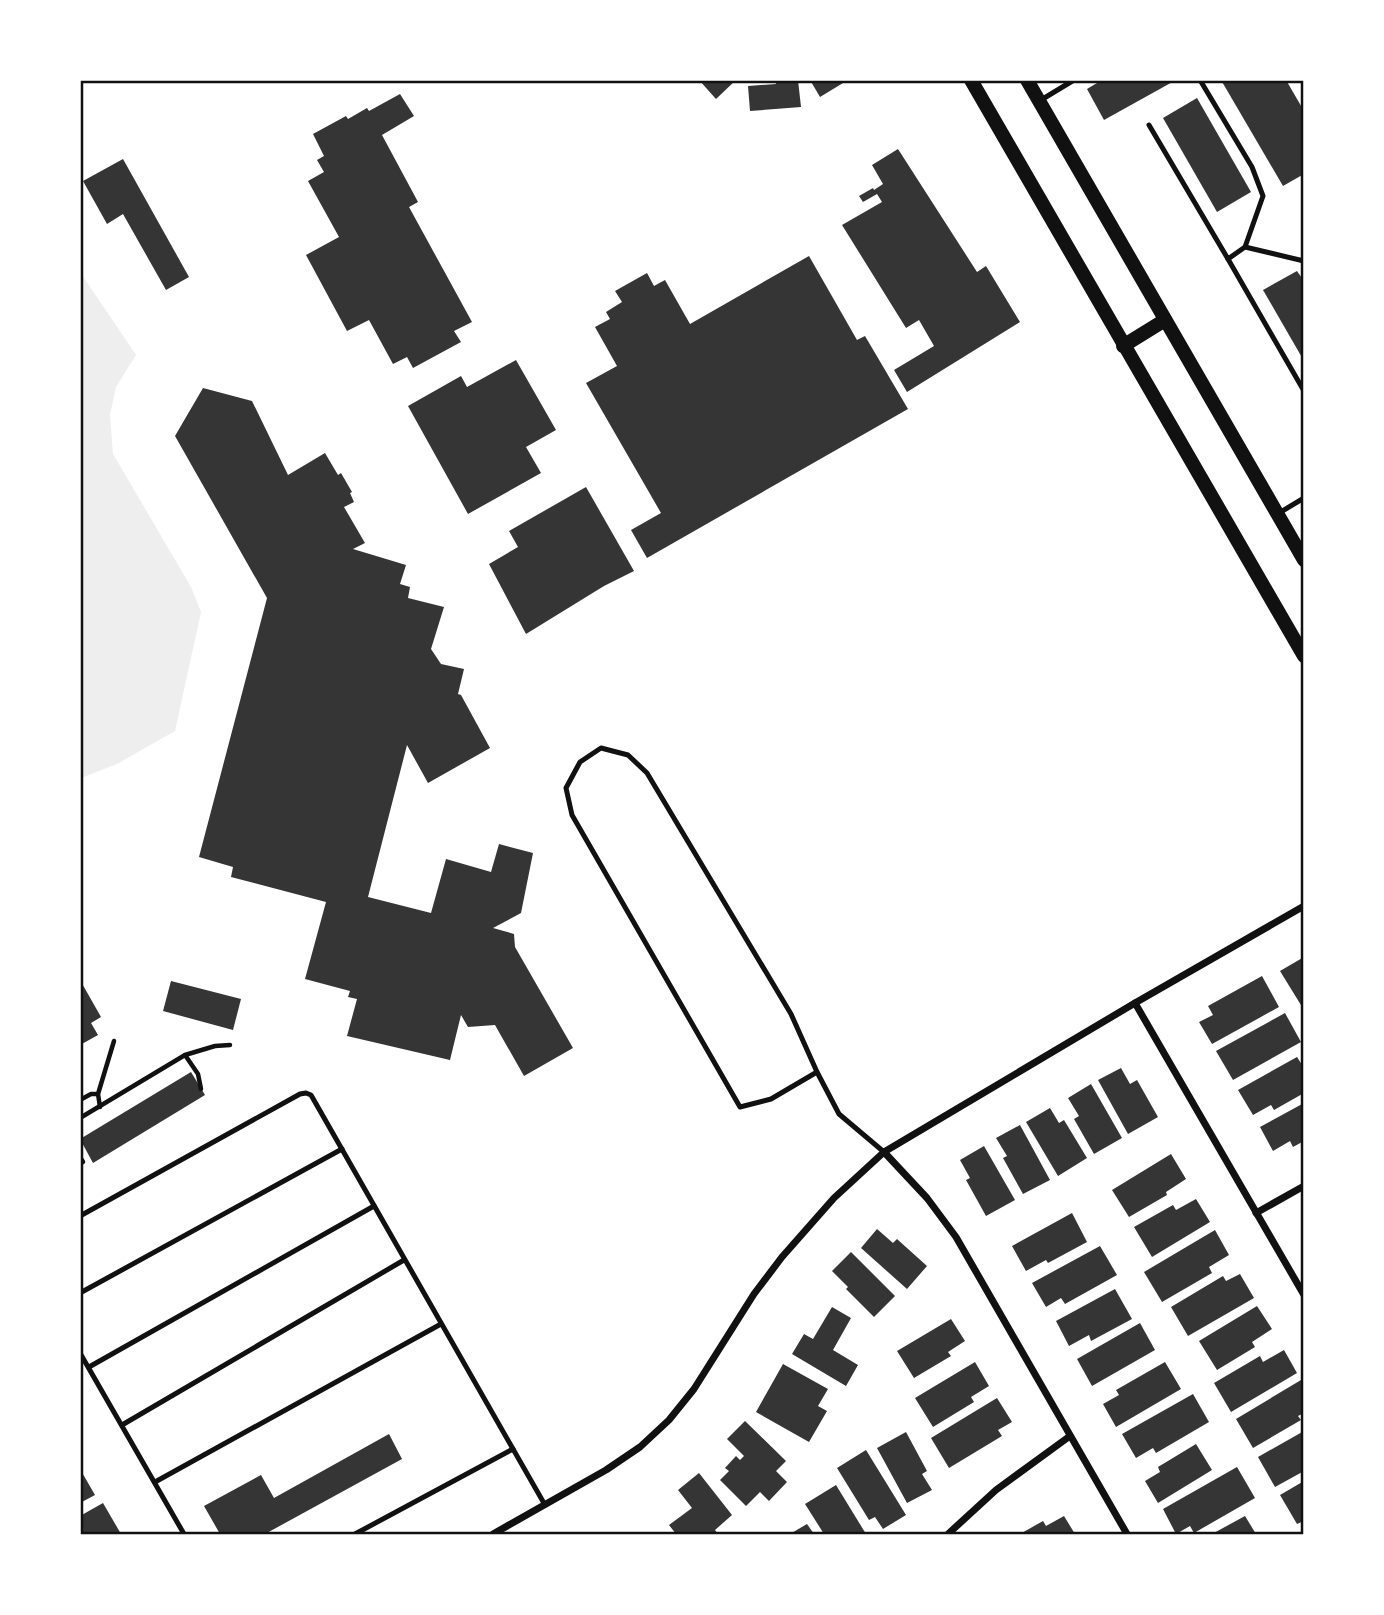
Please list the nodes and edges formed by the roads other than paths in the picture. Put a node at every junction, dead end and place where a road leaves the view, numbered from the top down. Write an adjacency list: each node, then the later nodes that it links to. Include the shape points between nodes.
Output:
1 (971, 80): 11 (main road)
2 (1027, 80): 5 (main road)
3 (1074, 80): 5 (lane)
4 (1200, 80): 7 (lane, via 1252,167 1263,196)
5 (1038, 101): 10 (main road)
6 (1149, 125): 8 (lane)
7 (1245, 247): 8 (lane); 9 (lane)
8 (1228, 259): 12 (lane)
9 (1304, 261)
10 (1165, 320): 11 (main road); 14 (main road)
11 (1123, 346): 16 (main road)
12 (1304, 391)
13 (1304, 498): 14 (lane)
14 (1277, 514): 15 (main road)
15 (1304, 560)
16 (1304, 656)
17 (1304, 906): 18 (street)
18 (1135, 1003): 21 (street); 24 (street)
19 (817, 1072): 19 (lane, via 791,1014 647,773 628,755 601,748 580,762 566,788 572,815 740,1107 772,1099); 21 (lane, via 839,1114)
20 (342, 1149): 23 (lane); 25 (lane, via 311,1095 300,1094); 27 (lane)
21 (884, 1152): 33 (street, via 956,1237); 36 (street, via 782,1256 669,1420 607,1471)
22 (1304, 1186): 24 (street)
23 (374, 1206): 26 (lane); 31 (lane)
24 (1256, 1213): 28 (street)
25 (80, 1216)
26 (404, 1260): 29 (lane); 32 (lane)
27 (80, 1293)
28 (1304, 1295)
29 (440, 1324): 34 (lane); 35 (lane)
30 (80, 1353): 31 (lane)
31 (89, 1367): 32 (lane)
32 (122, 1425): 35 (lane)
33 (1070, 1436): 40 (street, via 996,1490); 41 (street)
34 (513, 1449): 36 (lane); 38 (lane)
35 (155, 1482): 37 (lane)
36 (545, 1505): 39 (street)
37 (184, 1535)
38 (355, 1535)
39 (493, 1535)
40 (948, 1535)
41 (1127, 1535)

